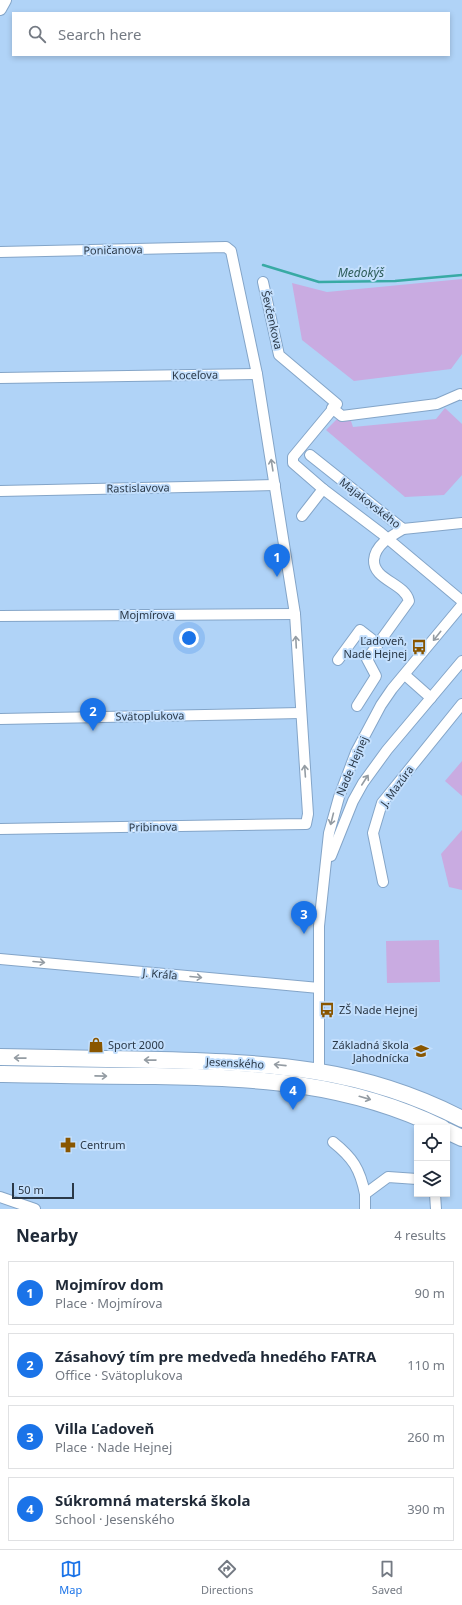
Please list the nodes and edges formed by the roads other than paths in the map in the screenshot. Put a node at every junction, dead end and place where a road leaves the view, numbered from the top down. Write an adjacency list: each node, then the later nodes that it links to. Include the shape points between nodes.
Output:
1 (5, 0): 2 (street)
2 (0, 8)
3 (0, 252): 5 (street, Poničanova, via 226,247 231,251)
4 (263, 282): 8 (street, Ševčenkova, via 279,355)
5 (257, 374): 6 (street, Koceľova); 10 (street, one-way to 5)
6 (0, 378)
7 (461, 394): 8 (street, Ševčenkova, via 437,404 342,416)
8 (334, 406): 11 (street, via 293,457 293,463)
9 (310, 455): 15 (street, Majakovského)
10 (275, 484): 12 (street, Rastislavova); 19 (street)
11 (323, 489): 13 (street); 16 (street)
12 (0, 491)
13 (302, 516)
14 (462, 522): 15 (street, Majakovského)
15 (403, 529): 16 (street)
16 (387, 539): 17 (street); 21 (street, via 374,554 374,564 377,571 407,594 409,601)
17 (462, 601)
18 (462, 605): 24 (street, Nade Hejnej, one-way to 24)
19 (295, 614): 20 (street, Mojmírova); 28 (street, one-way to 19)
20 (0, 616)
21 (378, 644): 22 (street, via 360,630); 27 (street, via 367,660 376,676)
22 (338, 660)
23 (462, 661): 25 (street, Nade Hejnej)
24 (404, 675): 25 (street); 31 (street, Nade Hejnej, one-way to 31, via 381,706 356,752 334,813 329,833)
25 (431, 698): 31 (street, Nade Hejnej, one-way to 25, via 363,783)
26 (462, 704): 32 (street, J. Mazúra, via 382,803 373,833)
27 (357, 706)
28 (300, 713): 29 (street, Svätoplukova); 30 (street, Pribinova, one-way to 28, via 306,824 308,814)
29 (0, 719)
30 (0, 829)
31 (326, 867): 34 (street, Nade Hejnej, via 319,926)
32 (383, 882)
33 (0, 959): 34 (street, J. Kráľa, one-way to 34)
34 (319, 988): 36 (street, Nade Hejnej)
35 (0, 1057): 36 (main road, Jesenského, one-way to 35, via 257,1063)
36 (319, 1070): 38 (main road); 39 (main road); 40 (main road, Jesenského, via 383,1087)
37 (0, 1074): 38 (main road, Jesenského, one-way to 38, via 243,1078)
38 (302, 1084): 39 (main road, Jesenského)
39 (327, 1089): 41 (main road, Jesenského, one-way to 41, via 396,1108)
40 (462, 1119)
41 (435, 1125)
42 (450, 1132): 43 (main road)
43 (462, 1138)
44 (333, 1142): 46 (street, via 347,1153 361,1174)
45 (414, 1179): 46 (street, via 388,1177)
46 (365, 1194): 50 (street)
47 (435, 1197): 51 (street)
48 (1, 1198): 49 (street)
49 (35, 1209)
50 (365, 1209)
51 (436, 1209)

